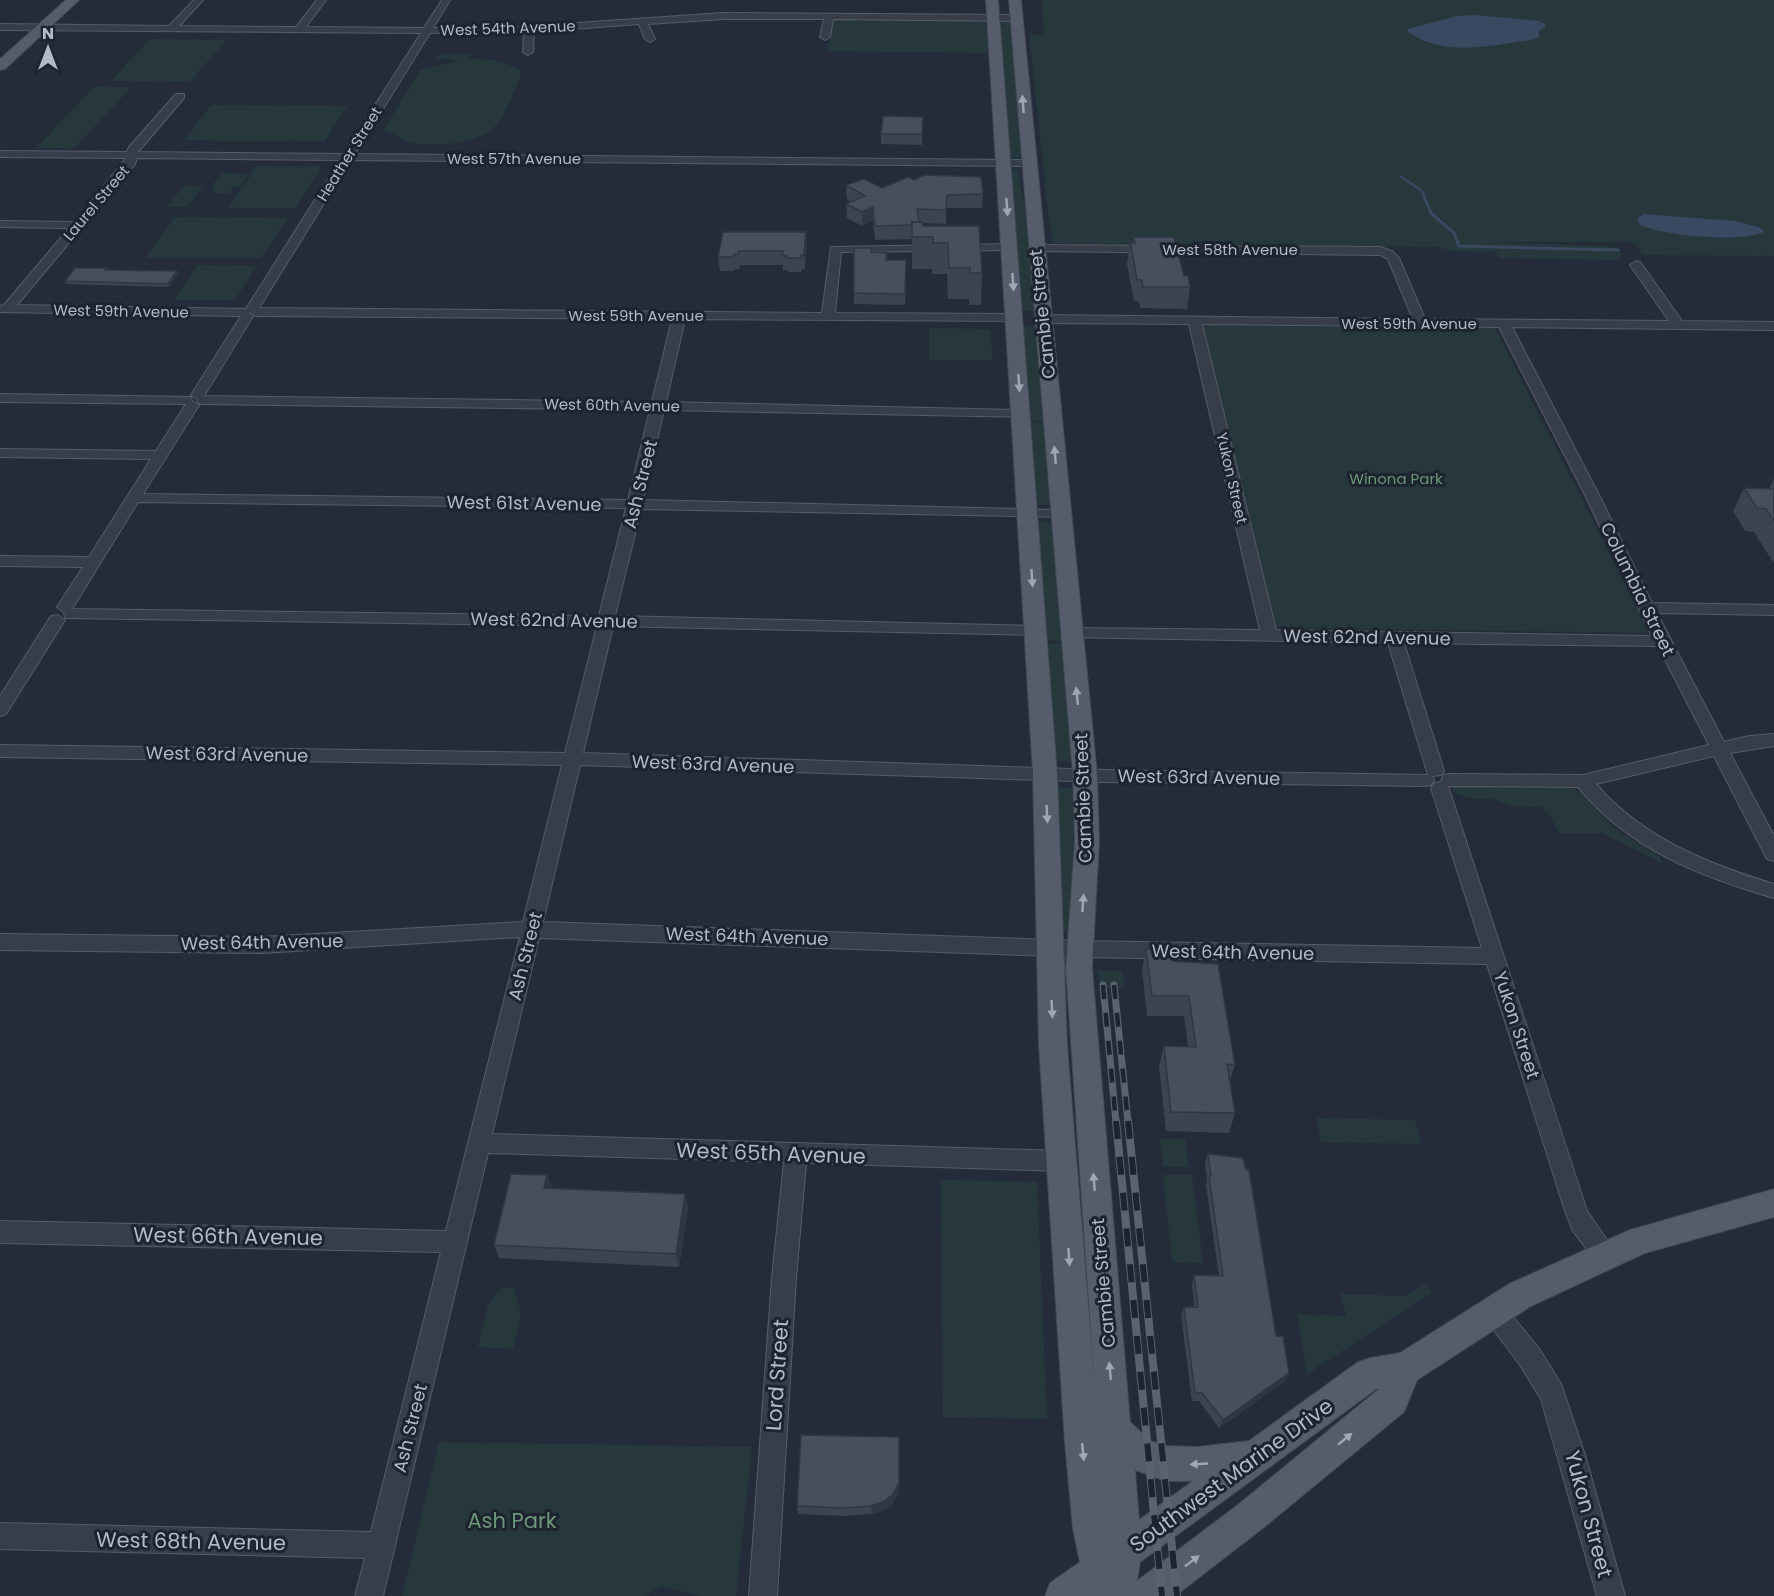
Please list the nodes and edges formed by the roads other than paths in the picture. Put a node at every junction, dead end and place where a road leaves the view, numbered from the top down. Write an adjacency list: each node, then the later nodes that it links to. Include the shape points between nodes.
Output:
1 (73, 0): 12 (main road)
2 (199, 0): 13 (street)
3 (322, 0): 14 (street)
4 (446, 0): 15 (street, Heather Street)
5 (992, 0): 8 (main road, Cambie Street)
6 (1015, 0): 9 (main road, Cambie Street)
7 (829, 16): 8 (street, West 54th Avenue, via 878,12); 10 (street, West 54th Avenue, via 688,12); 17 (street)
8 (993, 17): 9 (street, West 54th Avenue); 25 (main road, Cambie Street)
9 (1017, 18): 26 (main road, Cambie Street, one-way to 9)
10 (642, 21): 16 (street, West 54th Avenue); 18 (street)
11 (0, 27): 12 (street, West 54th Avenue)
12 (42, 27): 13 (street, West 54th Avenue); 20 (main road)
13 (172, 28): 14 (street, West 54th Avenue)
14 (299, 29): 15 (street, West 54th Avenue)
15 (427, 30): 16 (street, West 54th Avenue); 24 (street, Heather Street)
16 (530, 30): 19 (street)
17 (825, 37)
18 (650, 39)
19 (528, 52)
20 (0, 66)
21 (180, 96): 23 (street, Laurel Street, via 133,149)
22 (0, 154): 23 (street, West 57th Avenue)
23 (133, 155): 24 (street, West 57th Avenue); 28 (street, Laurel Street)
24 (348, 157): 25 (street, West 57th Avenue); 33 (street, Heather Street)
25 (1004, 162): 26 (street, West 57th Avenue); 29 (main road, Cambie Street, one-way to 29)
26 (1028, 163): 30 (main road, Cambie Street)
27 (0, 224): 28 (street)
28 (77, 225): 32 (street, Laurel Street)
29 (1010, 246): 35 (street, via 835,249); 36 (main road, Cambie Street, one-way to 36)
30 (1035, 247): 36 (main road, Cambie Street); 38 (street, West 58th Avenue, via 1374,250 1393,258)
31 (1636, 265): 40 (street)
32 (4, 309): 33 (street, West 59th Avenue)
33 (250, 312): 34 (street, West 59th Avenue); 43 (street, Heather Street)
34 (679, 316): 35 (street, West 59th Avenue); 44 (street, Ash Street)
35 (828, 317): 36 (street, West 59th Avenue)
36 (1024, 319): 37 (street, West 59th Avenue); 45 (main road, Cambie Street, one-way to 45); 51 (main road, Cambie Street, one-way to 36)
37 (1195, 321): 38 (street, West 59th Avenue); 60 (street, Yukon Street)
38 (1420, 323): 39 (street, West 59th Avenue)
39 (1503, 323): 40 (street, West 59th Avenue); 54 (street, Columbia Street)
40 (1678, 325): 41 (street, West 59th Avenue)
41 (1774, 326)
42 (0, 398): 43 (street, West 60th Avenue)
43 (195, 400): 44 (street, West 60th Avenue); 47 (street, Heather Street)
44 (658, 406): 45 (street, West 60th Avenue); 49 (street, Ash Street)
45 (1022, 414): 50 (main road, Cambie Street)
46 (0, 453): 47 (street)
47 (160, 455): 48 (street, Heather Street)
48 (133, 498): 49 (street, West 61st Avenue); 53 (street, Heather Street)
49 (635, 504): 50 (street, West 61st Avenue); 57 (street, Ash Street)
50 (1028, 513): 51 (street, West 61st Avenue); 58 (main road, Cambie Street, one-way to 58)
51 (1060, 514): 59 (main road, Cambie Street)
52 (0, 561): 53 (street)
53 (93, 562): 56 (street, Heather Street)
54 (1648, 608): 55 (street); 62 (street, Columbia Street)
55 (1774, 610)
56 (65, 613): 57 (street, West 62nd Avenue); 63 (street, Heather Street)
57 (607, 621): 58 (street, West 62nd Avenue); 68 (street, Ash Street)
58 (1036, 631): 69 (main road, Cambie Street)
59 (1070, 633): 60 (street, West 62nd Avenue); 70 (main road, Cambie Street, one-way to 59)
60 (1269, 636): 61 (street, West 62nd Avenue)
61 (1394, 638): 62 (street, West 62nd Avenue); 71 (street, Yukon Street)
62 (1663, 641): 66 (street, Columbia Street)
63 (6, 689): 64 (street, Heather Street)
64 (0, 710)
65 (1774, 740): 66 (street, West 63rd Avenue)
66 (1719, 749): 72 (street, West 63rd Avenue); 73 (street, Columbia Street)
67 (0, 751): 68 (street, West 63rd Avenue)
68 (573, 759): 69 (street, West 63rd Avenue); 75 (street, Ash Street)
69 (1046, 774): 70 (street, West 63rd Avenue); 77 (main road, Cambie Street, one-way to 77)
70 (1085, 775): 71 (street, West 63rd Avenue); 78 (main road, Cambie Street, one-way to 70, via 1087,842)
71 (1437, 780): 72 (street, West 63rd Avenue); 79 (street, Yukon Street)
72 (1583, 781): 74 (street, via 1619,818 1667,852)
73 (1774, 854)
74 (1774, 891)
75 (531, 930): 76 (street, West 64th Avenue, via 262,945); 77 (street, West 64th Avenue); 80 (street, Ash Street)
76 (0, 942)
77 (1049, 948): 78 (street, West 64th Avenue); 82 (main road, Cambie Street, one-way to 82)
78 (1080, 949): 79 (street, West 64th Avenue); 89 (main road, Cambie Street, one-way to 78, via 1081,1010)
79 (1495, 956): 86 (street, Yukon Street, via 1580,1219)
80 (479, 1143): 81 (street, West 65th Avenue); 85 (street, Ash Street)
81 (796, 1154): 82 (street, West 65th Avenue); 95 (street, Lord Street, via 781,1314)
82 (1063, 1161): 93 (main road, Cambie Street, one-way to 93, via 1082,1443)
83 (1774, 1203): 86 (main road, Southwest Marine Drive, via 1641,1240)
84 (0, 1232): 85 (street, West 66th Avenue)
85 (455, 1242): 92 (street, Ash Street)
86 (1606, 1256): 87 (main road, Southwest Marine Drive)
87 (1493, 1310): 88 (main road, Southwest Marine Drive); 98 (street, Yukon Street, via 1552,1393)
88 (1405, 1369): 90 (main road, Southwest Marine Drive, via 1370,1374); 97 (main road, Southwest Marine Drive, one-way to 88, via 1392,1400)
89 (1115, 1430): 90 (main road, one-way to 89, via 1196,1465 1150,1460); 93 (main road, Cambie Street)
90 (1257, 1456): 93 (main road, Southwest Marine Drive)
91 (0, 1536): 92 (street, West 68th Avenue)
92 (381, 1545): 94 (street, Ash Street)
93 (1111, 1579): 96 (main road, Southwest Marine Drive)
94 (369, 1596)
95 (763, 1596)
96 (1064, 1596)
97 (1146, 1596)
98 (1611, 1596)

